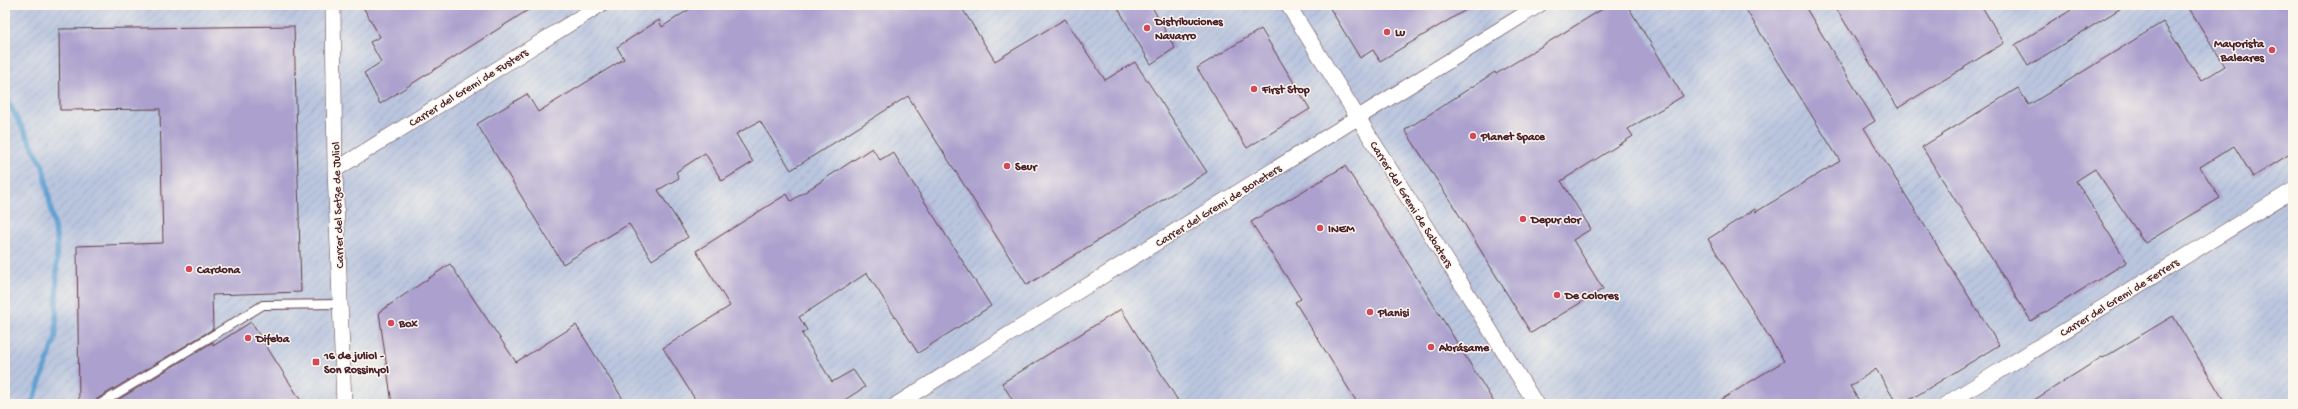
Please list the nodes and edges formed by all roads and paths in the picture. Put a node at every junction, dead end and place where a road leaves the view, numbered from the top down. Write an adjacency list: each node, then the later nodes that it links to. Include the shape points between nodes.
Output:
1 (333, 5): 6 (street, Carrer del Setze de Juliol)
2 (600, 5): 6 (street, Carrer del Gremi de Fusters)
3 (1288, 5): 5 (street, Carrer del Gremi de Sabaters)
4 (1539, 5): 5 (street, Carrer del Gremi de Boneters)
5 (1359, 118): 11 (street, Carrer del Gremi de Boneters); 12 (street, Carrer del Gremi de Sabaters)
6 (335, 170): 8 (street, Carrer del Setze de Juliol)
7 (2293, 190): 13 (street, Carrer del Gremi de Ferrers)
8 (340, 304): 9 (lane, via 263,305); 10 (street, Carrer del Setze de Juliol)
9 (100, 404)
10 (344, 404)
11 (897, 404)
12 (1536, 404)
13 (1946, 404)

